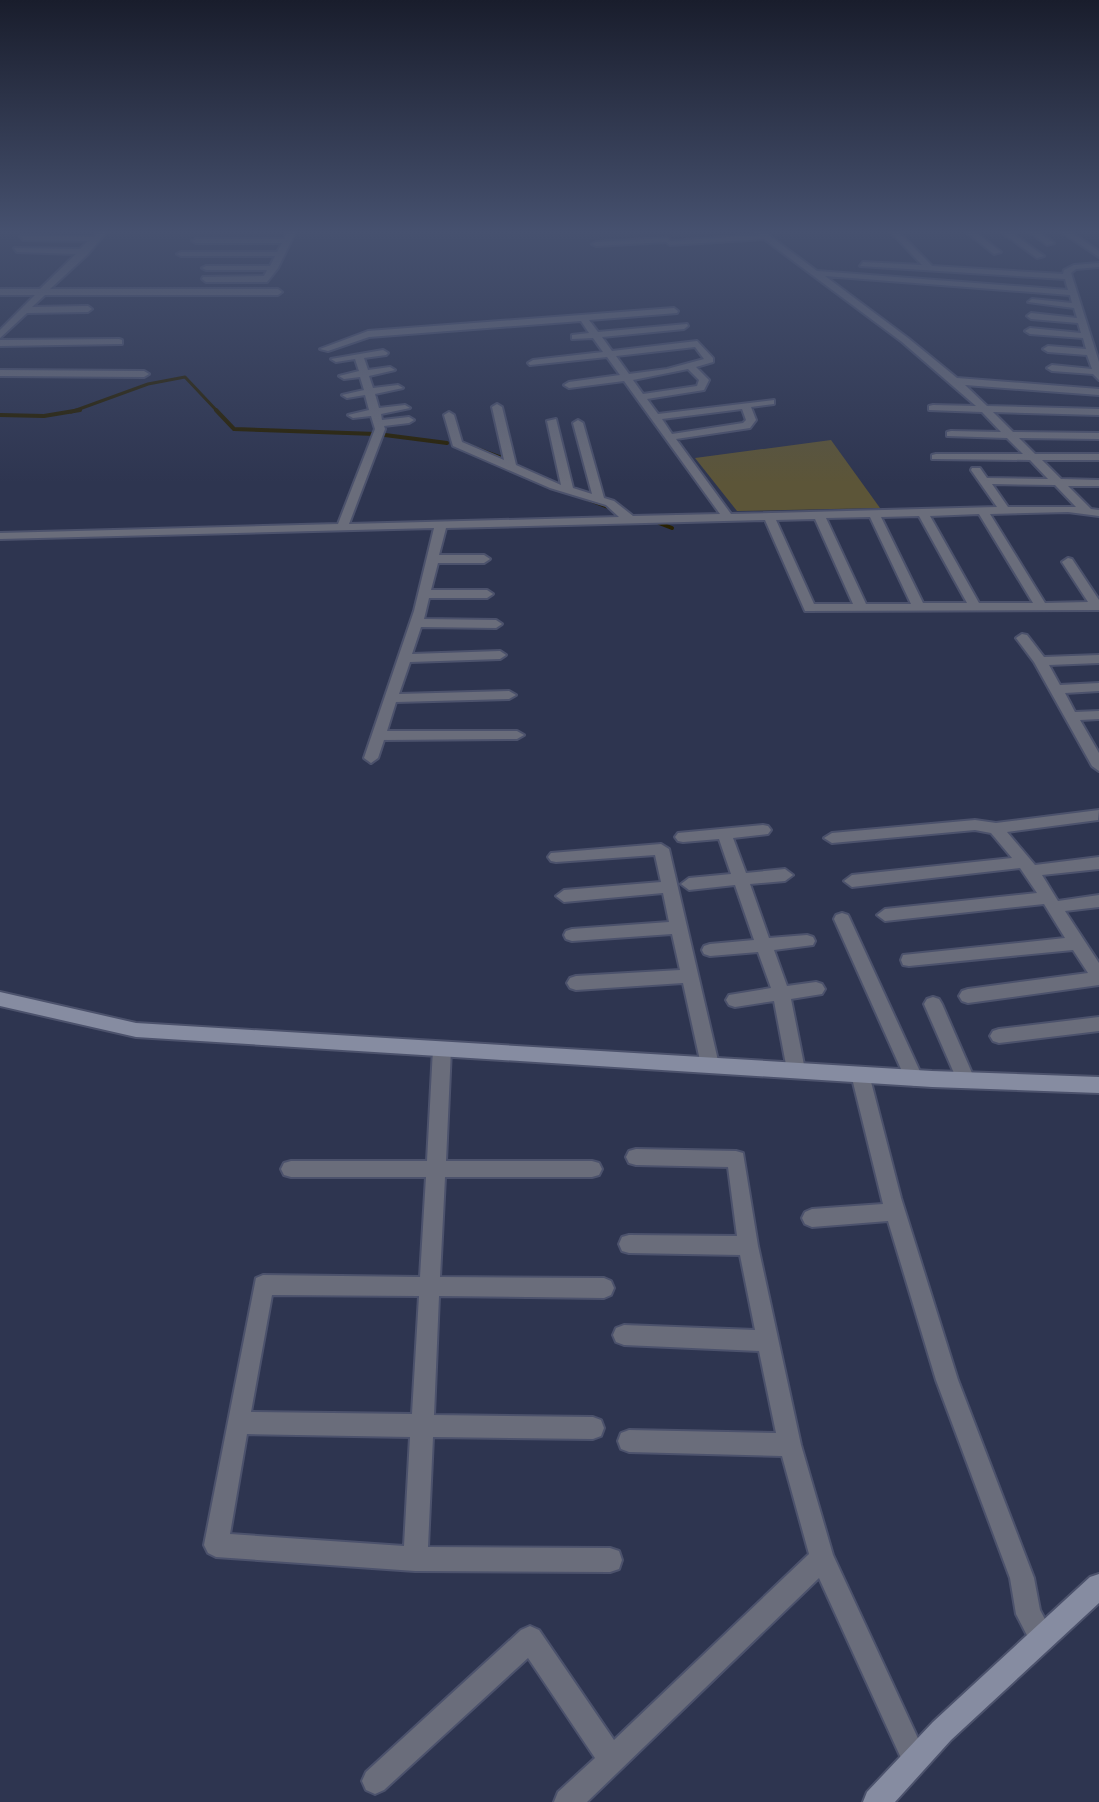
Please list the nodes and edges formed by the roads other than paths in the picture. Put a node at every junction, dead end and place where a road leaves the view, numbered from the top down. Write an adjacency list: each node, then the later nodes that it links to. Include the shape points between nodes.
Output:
1 (20, 315): 10 (street)
2 (628, 315): 6 (street)
3 (870, 315): 35 (street)
4 (1079, 315): 7 (street)
5 (1031, 316): 7 (street)
6 (584, 319): 11 (street); 16 (street, via 368,334)
7 (1081, 321): 12 (street)
8 (684, 326): 11 (street)
9 (1030, 331): 12 (street)
10 (0, 335)
11 (594, 335): 13 (street); 21 (street)
12 (1086, 336): 19 (street)
13 (575, 337)
14 (119, 342): 15 (street)
15 (0, 343)
16 (325, 349)
17 (652, 349): 21 (street); 25 (street, via 697,344 710,360); 28 (street)
18 (1048, 349): 19 (street)
19 (1091, 352): 32 (street)
20 (383, 353): 22 (street)
21 (609, 354): 24 (street); 34 (street)
22 (359, 356): 23 (street); 30 (street)
23 (336, 359)
24 (533, 363)
25 (691, 367): 28 (street); 41 (street, via 704,380 701,388)
26 (1052, 368): 32 (street)
27 (390, 370): 30 (street)
28 (668, 372): 34 (street)
29 (0, 373): 31 (street)
30 (366, 373): 33 (street); 38 (street)
31 (144, 374)
32 (1098, 374)
33 (344, 376)
34 (629, 377): 36 (street); 41 (street)
35 (952, 381): 39 (street); 47 (street)
36 (569, 385)
37 (398, 388): 38 (street)
38 (371, 391): 40 (street); 51 (street)
39 (1099, 392)
40 (347, 395)
41 (643, 397): 52 (street)
42 (770, 402): 43 (street)
43 (746, 406): 52 (street); 59 (street, via 751,420 746,426)
44 (497, 407): 63 (street)
45 (405, 408): 51 (street)
46 (933, 408): 47 (street)
47 (986, 409): 48 (street); 57 (street)
48 (1099, 412)
49 (353, 415): 51 (street)
50 (449, 415): 63 (street, via 457,444)
51 (378, 417): 53 (street); 81 (street, via 379,436)
52 (657, 417): 59 (street)
53 (409, 420)
54 (552, 421): 68 (street)
55 (578, 423): 69 (street)
56 (951, 434): 57 (street)
57 (1012, 434): 58 (street); 61 (street)
58 (1099, 436)
59 (671, 437): 77 (street)
60 (936, 457): 61 (street)
61 (1033, 457): 62 (street); 66 (street)
62 (1099, 457)
63 (511, 469): 68 (street)
64 (976, 470): 65 (street)
65 (985, 481): 66 (street); 70 (street)
66 (1059, 482): 67 (street); 73 (street)
67 (1099, 483)
68 (568, 489): 69 (street)
69 (597, 500): 78 (street)
70 (1004, 510): 71 (street); 73 (street)
71 (982, 511): 72 (street); 89 (street)
72 (923, 513): 74 (street); 92 (street)
73 (1094, 513): 79 (street)
74 (874, 514): 75 (street); 88 (street)
75 (819, 516): 76 (street); 91 (street)
76 (769, 517): 77 (street); 91 (street, via 809,608)
77 (728, 518): 78 (street)
78 (630, 520): 80 (street)
79 (1099, 522)
80 (441, 525): 81 (street); 83 (street)
81 (342, 528): 82 (street)
82 (0, 536)
83 (432, 559): 84 (street); 86 (street)
84 (484, 559)
85 (1068, 562): 90 (street)
86 (424, 594): 87 (street); 93 (street)
87 (487, 594)
88 (918, 606): 91 (street); 92 (street)
89 (1041, 606): 90 (street); 92 (street)
90 (1098, 606)
91 (861, 607)
92 (975, 607)
93 (416, 623): 94 (street); 97 (street)
94 (496, 624)
95 (1022, 638): 99 (street)
96 (500, 655): 97 (street)
97 (405, 658): 103 (street)
98 (1099, 659): 99 (street)
99 (1040, 661): 101 (street)
100 (1099, 687): 101 (street)
101 (1055, 689): 105 (street)
102 (509, 695): 103 (street)
103 (391, 698): 107 (street)
104 (1099, 715): 105 (street)
105 (1070, 716): 108 (street)
106 (517, 735): 107 (street)
107 (378, 736): 109 (street)
108 (1094, 747): 110 (street)
109 (371, 758)
110 (1099, 766)
111 (1098, 815): 112 (street)
112 (996, 828): 116 (street, via 975,825); 119 (street)
113 (763, 830): 114 (street)
114 (724, 833): 115 (street); 121 (street)
115 (683, 837)
116 (832, 838)
117 (556, 857): 124 (street, via 661,849)
118 (1099, 863): 119 (street)
119 (1028, 867): 122 (street); 127 (street)
120 (785, 875): 121 (street)
121 (741, 880): 123 (street); 133 (street)
122 (852, 881)
123 (689, 884)
124 (670, 887): 125 (street); 130 (street)
125 (564, 896)
126 (1099, 901): 127 (street)
127 (1051, 902): 128 (street); 134 (street)
128 (885, 915)
129 (842, 919): 152 (street)
130 (680, 927): 131 (street); 137 (street)
131 (572, 935)
132 (807, 941): 133 (street)
133 (764, 944): 135 (street); 141 (street)
134 (1086, 948): 136 (street); 138 (street)
135 (710, 950)
136 (909, 960)
137 (690, 976): 139 (street); 149 (street)
138 (1099, 978): 142 (street)
139 (576, 983)
140 (816, 989): 141 (street)
141 (781, 994): 144 (street); 150 (street)
142 (968, 996)
143 (0, 999): 148 (street, via 136,1030)
144 (735, 1000)
145 (933, 1004): 153 (street)
146 (1099, 1024): 147 (street)
147 (999, 1036)
148 (442, 1049): 149 (street); 156 (street)
149 (710, 1065): 150 (street)
150 (796, 1070): 151 (street)
151 (860, 1074): 152 (street); 159 (street)
152 (914, 1078): 153 (street)
153 (966, 1080): 154 (street)
154 (1099, 1085)
155 (636, 1157): 162 (street, via 736,1159)
156 (436, 1168): 157 (street); 158 (street); 163 (street)
157 (291, 1169)
158 (592, 1169)
159 (895, 1212): 160 (street); 176 (street, via 947,1380 1022,1578 1028,1614)
160 (812, 1218)
161 (629, 1244): 162 (street)
162 (748, 1246): 166 (street)
163 (429, 1288): 164 (street); 167 (street, via 263,1285); 168 (street)
164 (604, 1288)
165 (624, 1335): 166 (street)
166 (769, 1341): 171 (street)
167 (239, 1423): 168 (street); 173 (street, via 216,1545)
168 (422, 1427): 169 (street); 173 (street)
169 (593, 1428)
170 (629, 1441): 171 (street)
171 (790, 1445): 172 (street)
172 (822, 1558): 177 (street); 178 (street)
173 (415, 1559): 174 (street)
174 (610, 1560)
175 (1099, 1586): 176 (street)
176 (1042, 1638): 178 (street)
177 (612, 1760): 179 (street, via 530,1639); 180 (street)
178 (915, 1760): 181 (street)
179 (375, 1781)
180 (568, 1802)
181 (877, 1802)

